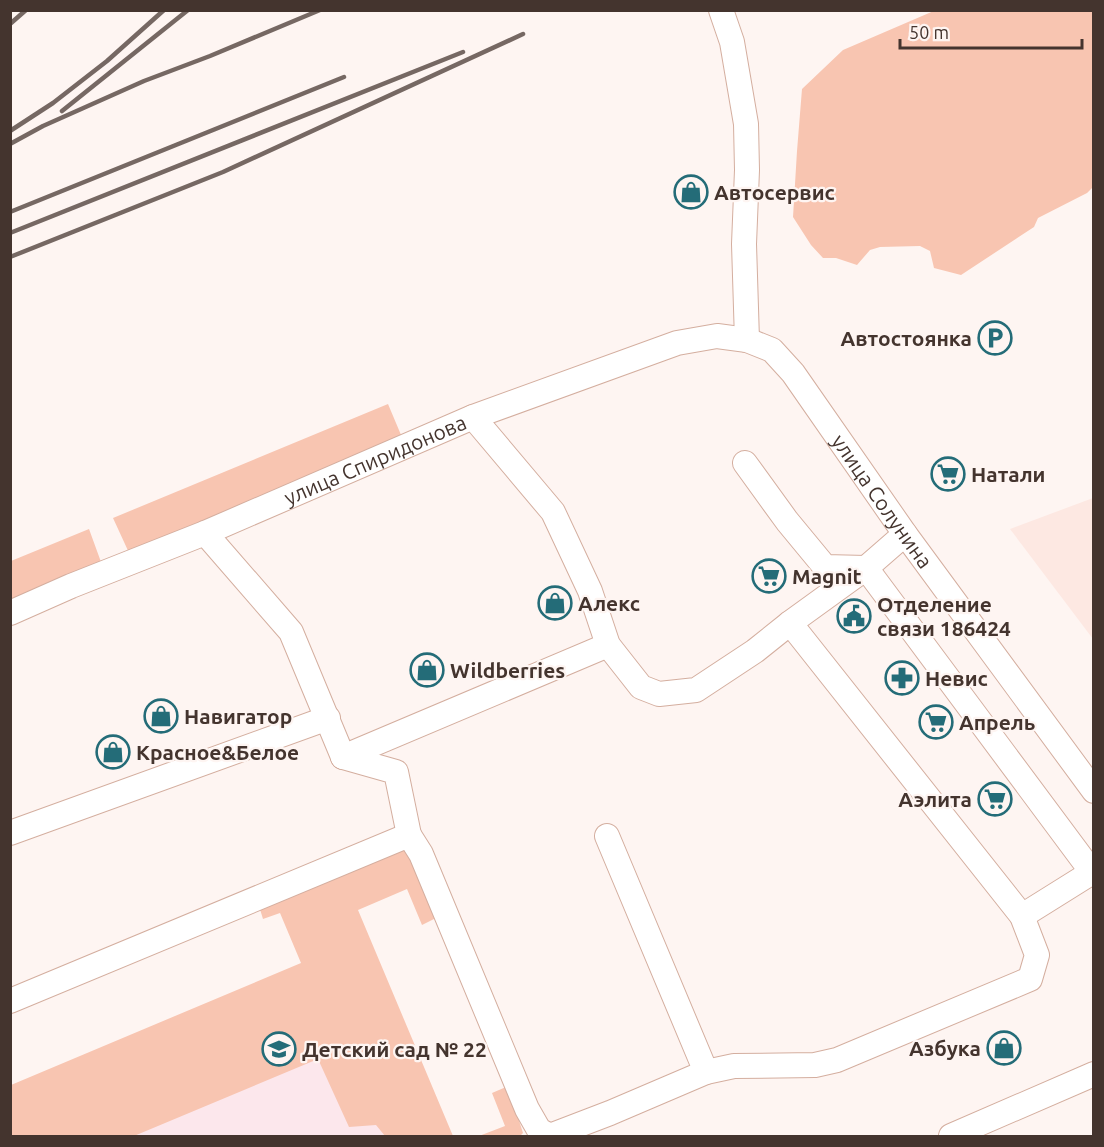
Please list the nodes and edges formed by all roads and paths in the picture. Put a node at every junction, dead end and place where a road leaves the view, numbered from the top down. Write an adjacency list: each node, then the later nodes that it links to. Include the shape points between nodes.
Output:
1 (721, 10): 2 (street, via 732,42 746,124)
2 (747, 340): 3 (street, улица Спиридонова, via 717,336 677,343); 6 (street, улица Солунина, via 772,350 793,373)
3 (473, 417): 5 (street, улица Спиридонова); 10 (street, via 553,512 590,591)
4 (745, 463): 7 (street, via 825,567)
5 (205, 533): 8 (street, улица Спиридонова); 11 (street, via 291,632)
6 (905, 534): 7 (street); 13 (street, улица Солунина)
7 (866, 568): 9 (street); 17 (street)
8 (10, 613)
9 (790, 623): 10 (street, via 696,690 659,694 641,687); 18 (street)
10 (608, 645): 12 (street)
11 (328, 718): 12 (street); 14 (street)
12 (343, 758): 15 (street, via 396,772)
13 (1094, 791)
14 (10, 833)
15 (409, 835): 19 (street); 20 (street, via 421,854 538,1130 550,1136)
16 (607, 836): 20 (street)
17 (1093, 871): 18 (street)
18 (1022, 916): 20 (street, via 1037,955 1030,979 837,1060 815,1065 734,1066)
19 (10, 1001)
20 (706, 1072)
21 (1094, 1074): 22 (street)
22 (951, 1137)

